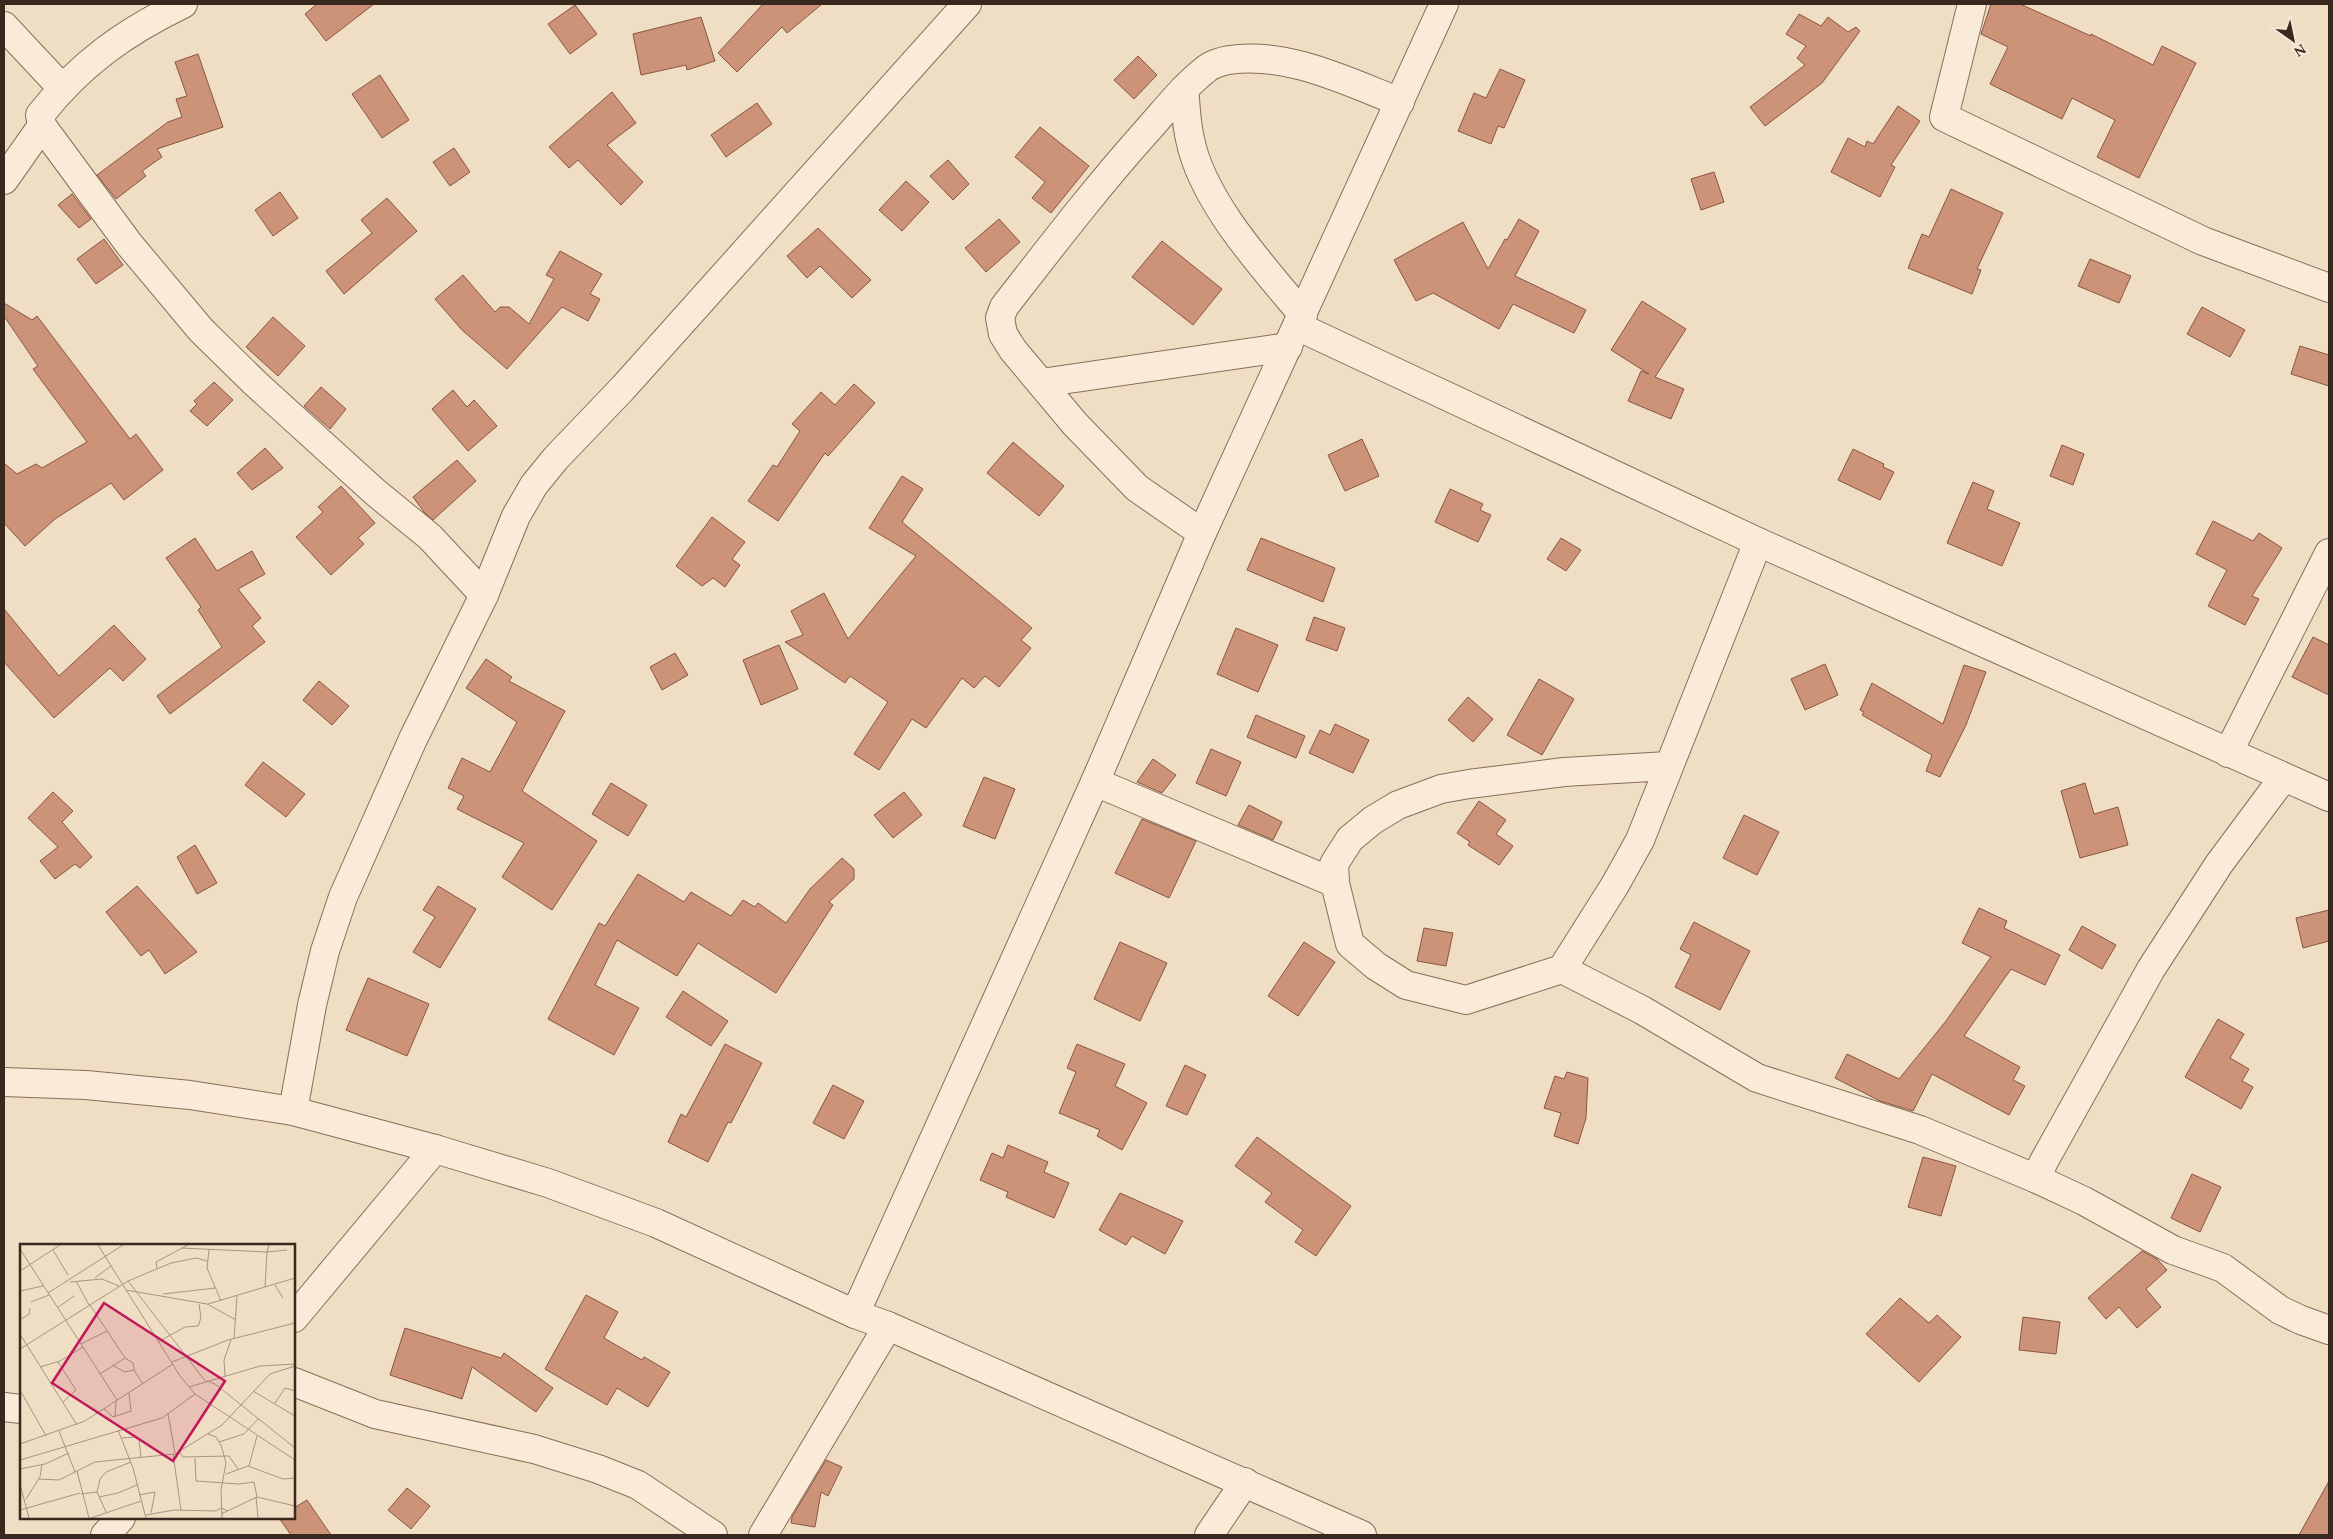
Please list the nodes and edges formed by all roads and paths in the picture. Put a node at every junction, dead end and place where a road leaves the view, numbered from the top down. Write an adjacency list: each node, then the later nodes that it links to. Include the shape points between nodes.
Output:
1 (183, 4): 6 (street, via 92,59)
2 (967, 4): 17 (street, via 623,388 556,458 534,485 516,516)
3 (1444, 4): 8 (street)
4 (1972, 4): 11 (street, via 1944,117 2203,241)
5 (4, 26): 6 (street)
6 (62, 88): 9 (street, via 40,115)
7 (1184, 89): 8 (street, via 1206,68 1227,60 1247,58 1284,63 1325,74); 12 (street, via 1190,139 1209,189); 13 (street, via 1120,162 1004,307 1000,318 1003,334)
8 (1400, 102): 12 (street)
9 (42, 126): 10 (street); 17 (street, via 129,244 201,330 375,492 430,537)
10 (4, 180)
11 (2329, 288)
12 (1296, 329): 13 (street); 14 (street); 15 (street)
13 (1041, 384): 14 (street, via 1137,488)
14 (1202, 533): 21 (street)
15 (1758, 542): 18 (street); 19 (street)
16 (2329, 553): 18 (street)
17 (484, 595): 26 (street, via 413,739 343,897 325,951 312,1006)
18 (2228, 753): 20 (street)
19 (1668, 766): 23 (street, via 1564,772 1441,789 1398,805 1350,839 1334,864); 24 (street, via 1640,840 1616,885)
20 (2283, 778): 22 (street); 28 (street, via 2219,864 2151,969)
21 (1095, 782): 23 (street); 29 (street)
22 (2329, 798)
23 (1334, 883): 24 (street, via 1350,944 1406,985 1466,1000)
24 (1562, 969): 28 (street, via 1642,1010 1757,1078 1920,1130)
25 (4, 1082): 26 (street, via 86,1085 181,1094)
26 (293, 1111): 27 (street)
27 (435, 1149): 29 (street, via 548,1183 656,1223); 30 (street)
28 (2037, 1179): 32 (street, via 2173,1250 2223,1268 2280,1310)
29 (855, 1314): 31 (street)
30 (295, 1317)
31 (888, 1326): 36 (street); 40 (street)
32 (2329, 1330)
33 (295, 1382): 39 (street, via 375,1414 534,1449 598,1469 638,1485)
34 (4, 1407): 35 (street)
35 (20, 1409)
36 (1245, 1482): 41 (street); 42 (street)
37 (120, 1519): 38 (street)
38 (105, 1535)
39 (713, 1535)
40 (763, 1535)
41 (1209, 1535)
42 (1362, 1535)

